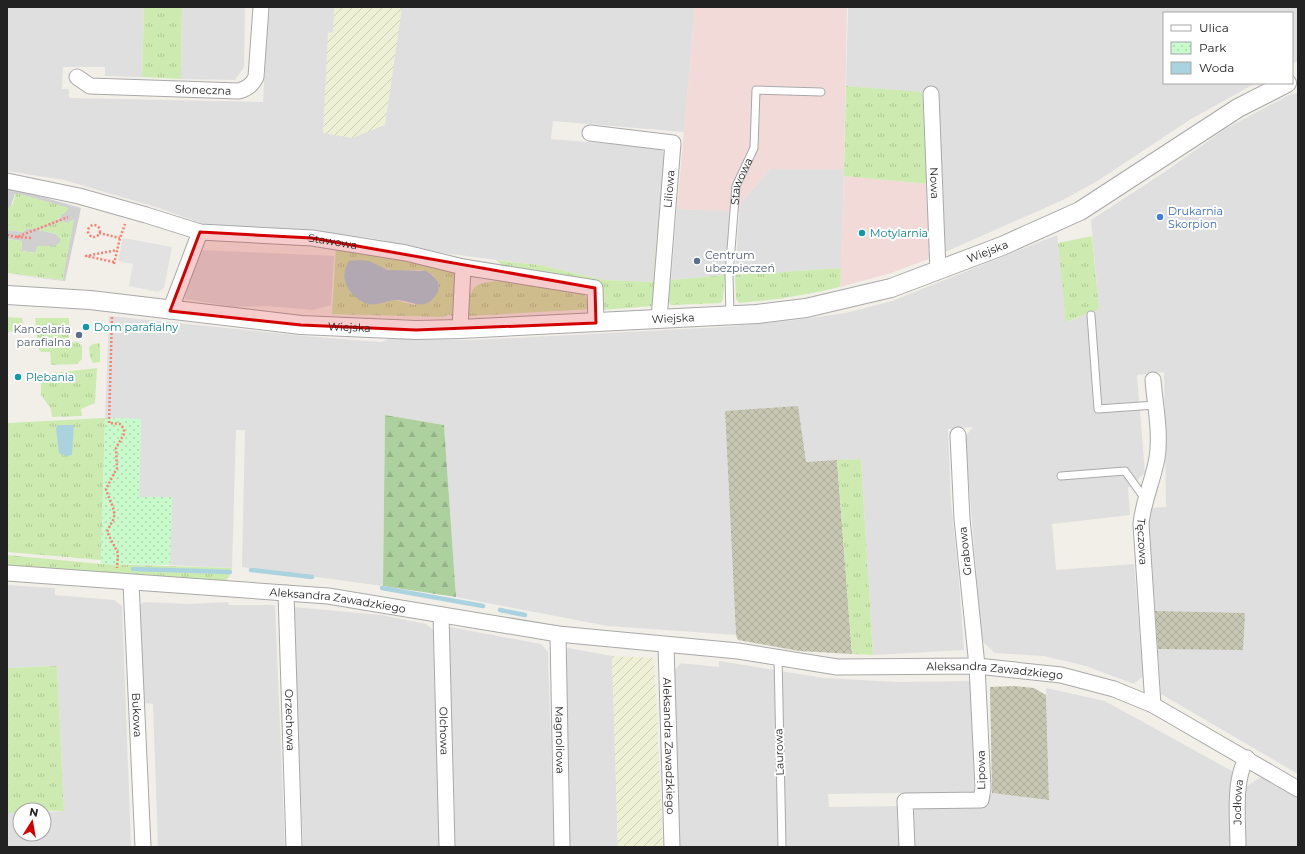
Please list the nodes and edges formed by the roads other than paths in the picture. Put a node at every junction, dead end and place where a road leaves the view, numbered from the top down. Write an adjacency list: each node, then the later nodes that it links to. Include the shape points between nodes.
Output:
1 (261, 7): 2 (street, Słoneczna, via 256,77 253,84 247,88 239,91 90,86)
2 (77, 77)
3 (1284, 84): 10 (street, Wiejska, via 1238,108 1080,211)
4 (821, 92): 13 (lane, Stawowa, via 756,90 754,148 736,186 729,275)
5 (931, 94): 10 (street, Nowa)
6 (590, 133): 15 (street, Liliowa, via 673,143)
7 (7, 181): 8 (street, Stawowa, via 79,196)
8 (200, 232): 9 (street, Stawowa, via 312,238 406,253); 12 (street)
9 (463, 267): 16 (street, Stawowa, via 595,288); 17 (street)
10 (938, 271): 13 (street, Wiejska, via 850,299 806,308)
11 (7, 295): 12 (street, Wiejska, via 90,300)
12 (170, 311): 17 (street, Wiejska, via 301,325)
13 (730, 315): 15 (street, Wiejska)
14 (1091, 315): 19 (lane, via 1098,409)
15 (659, 319): 16 (street, Wiejska)
16 (596, 323): 17 (street, Wiejska)
17 (460, 330)
18 (1153, 380): 19 (street, Tęczowa)
19 (1155, 405): 22 (street, Tęczowa, via 1157,456)
20 (958, 435): 30 (street, Grabowa, via 962,520)
21 (1061, 476): 22 (lane, via 1125,471)
22 (1146, 500): 31 (street, Tęczowa, via 1142,507 1141,524)
23 (7, 573): 24 (street, Aleksandra Zawadzkiego)
24 (124, 582): 25 (street, Aleksandra Zawadzkiego); 34 (street, Bukowa)
25 (286, 593): 26 (street, Aleksandra Zawadzkiego, via 371,602); 35 (street, Orzechowa)
26 (441, 614): 27 (street, Aleksandra Zawadzkiego); 36 (street, Olchowa)
27 (558, 634): 28 (street, Aleksandra Zawadzkiego); 37 (street, Magnoliowa)
28 (666, 645): 29 (street, Aleksandra Zawadzkiego); 38 (street, Aleksandra Zawadzkiego)
29 (778, 656): 30 (street, Aleksandra Zawadzkiego, via 837,667); 39 (lane, Laurowa)
30 (977, 666): 31 (street, Aleksandra Zawadzkiego, via 1062,675 1114,689); 40 (street, Lipowa, via 983,788 981,800 905,801)
31 (1153, 705): 32 (street, Aleksandra Zawadzkiego)
32 (1247, 758): 33 (street, Aleksandra Zawadzkiego); 41 (street, Jodłowa, via 1239,784)
33 (1298, 789)
34 (143, 847)
35 (294, 847)
36 (447, 847)
37 (562, 847)
38 (672, 847)
39 (782, 847)
40 (907, 847)
41 (1238, 847)

